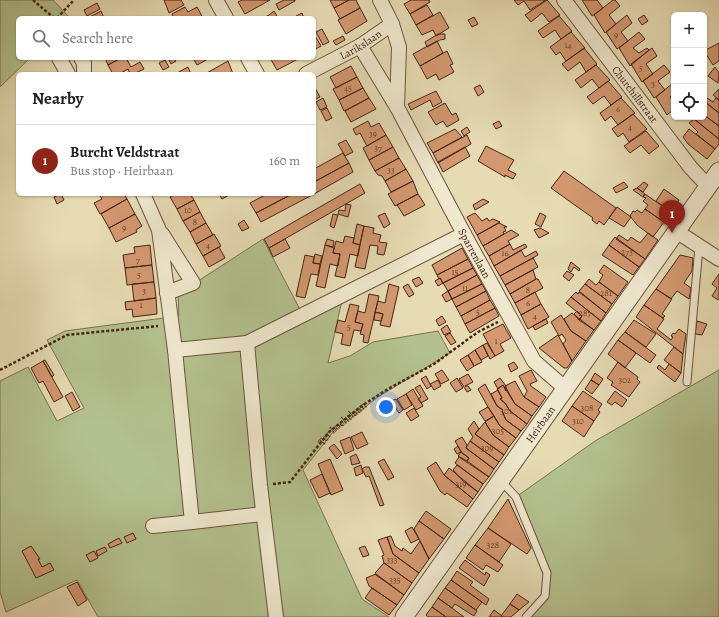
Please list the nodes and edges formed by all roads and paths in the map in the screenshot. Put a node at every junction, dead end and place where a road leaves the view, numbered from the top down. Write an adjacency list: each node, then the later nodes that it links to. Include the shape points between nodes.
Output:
1 (33, 0): 6 (path)
2 (74, 0): 7 (path)
3 (216, 0): 8 (street)
4 (380, 0): 9 (street, Sparrenlaan)
5 (564, 0): 20 (street, Churchillstraat, via 690,168)
6 (52, 16)
7 (59, 16)
8 (225, 16)
9 (392, 24): 10 (street, Larikslaan); 18 (street, Sparrenlaan, via 400,47)
10 (360, 46): 17 (street, Larikslaan); 18 (street, Sparrenlaan)
11 (60, 60): 14 (street)
12 (82, 60): 15 (street)
13 (249, 60): 16 (street)
14 (67, 72)
15 (84, 72)
16 (256, 72)
17 (310, 72)
18 (398, 107): 24 (street, Sparrenlaan)
19 (719, 171): 20 (street, Heirbaan)
20 (708, 186): 23 (street, Heirbaan)
21 (144, 196): 22 (street)
22 (159, 230): 27 (street); 27 (street, via 193,283)
23 (676, 231): 25 (street); 34 (street, Heirbaan)
24 (464, 234): 28 (street, Sparrenlaan); 30 (street)
25 (699, 247): 26 (street); 33 (lane)
26 (719, 259)
27 (167, 293): 29 (street)
28 (510, 316): 34 (street, Sparrenlaan, via 534,361); 36 (path, Ter Lochtlaan, via 376,397 329,432 290,482)
29 (171, 325): 31 (street); 32 (path, via 67,335)
30 (247, 342): 31 (street); 36 (street)
31 (175, 350): 38 (street)
32 (0, 370)
33 (687, 382)
34 (566, 389): 35 (street, Heirbaan)
35 (501, 480): 41 (street, Heirbaan); 42 (lane, via 516,497 547,573 545,596)
36 (260, 485): 37 (street)
37 (264, 514): 38 (street); 40 (street)
38 (192, 522): 39 (street)
39 (153, 526)
40 (276, 617)
41 (404, 617)
42 (526, 617)

